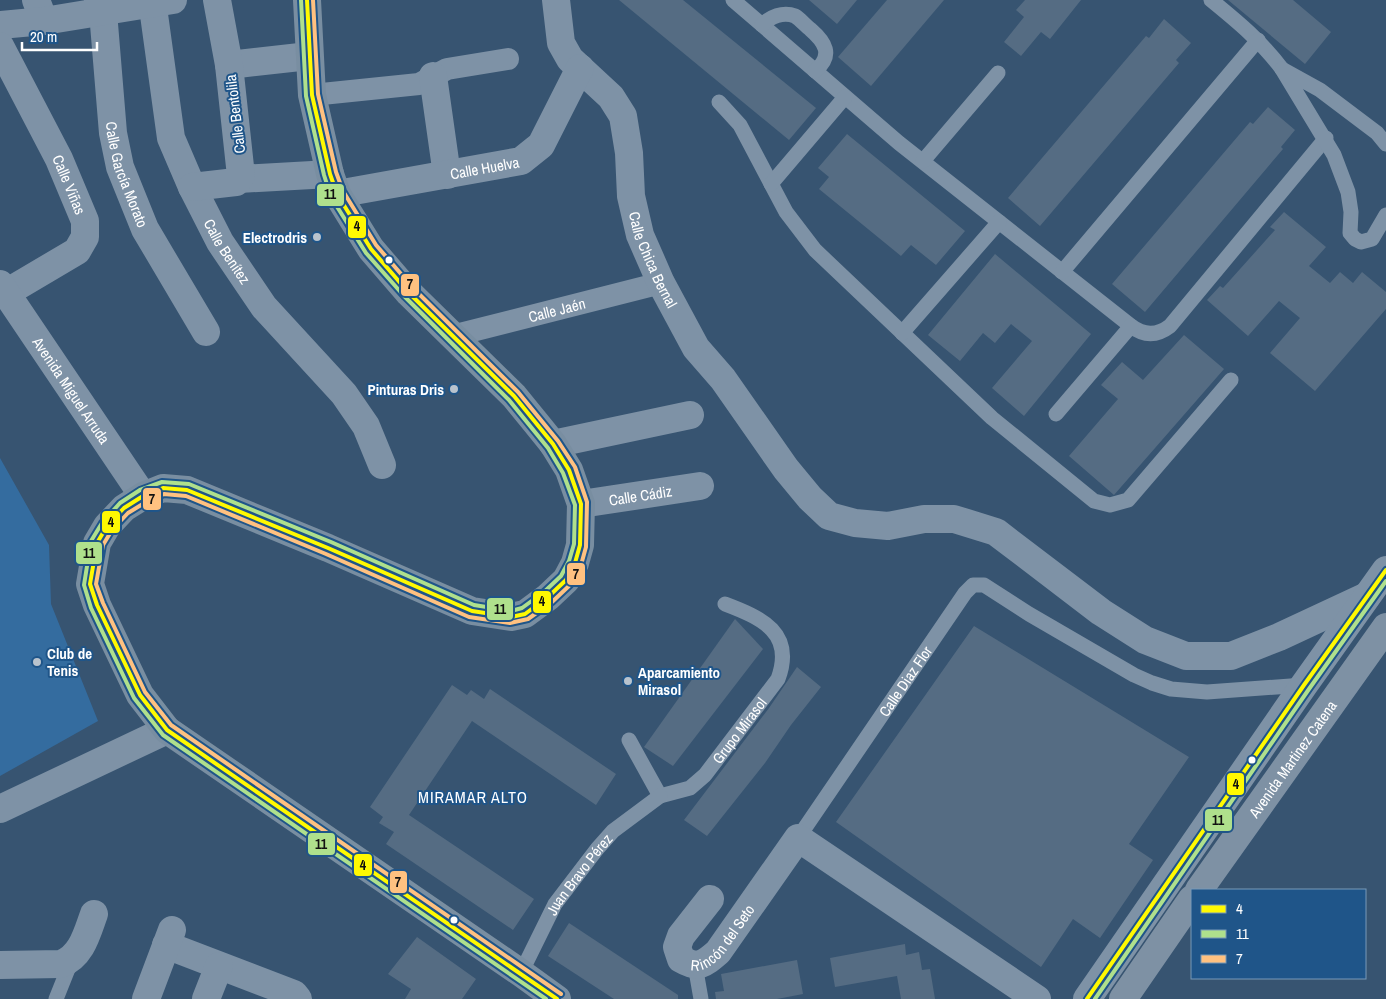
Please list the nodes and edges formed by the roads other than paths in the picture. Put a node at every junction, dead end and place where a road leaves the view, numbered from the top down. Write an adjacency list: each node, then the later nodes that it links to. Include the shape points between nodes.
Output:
1 (217, 0): 15 (street, Calle Bentolila)
2 (307, 0): 13 (main road)
3 (556, 0): 16 (street, Calle Chica Bernal, via 561,44)
4 (733, 0): 10 (lane)
5 (1211, 0): 11 (lane)
6 (159, 1): 7 (street); 31 (street, Calle Benítez, via 171,138)
7 (101, 6): 8 (street); 38 (street, Calle García Morato, via 113,134 120,168 145,229)
8 (40, 11): 9 (street)
9 (0, 25)
10 (762, 25): 18 (lane); 18 (lane, via 775,16 794,16 821,38 826,54)
11 (1258, 40): 17 (lane); 34 (lane)
12 (0, 46): 36 (street, Calle Viñas, via 59,158 85,221 86,237 77,251)
13 (309, 56): 15 (street); 21 (main road)
14 (508, 59): 20 (street, via 447,68)
15 (229, 65): 28 (street, Calle Bentolila, via 241,171)
16 (580, 68): 27 (street, Calle Huelva, via 541,146 529,156 521,161); 35 (street, Calle Chica Bernal, via 611,97 623,116 631,196 640,235)
17 (1282, 69): 24 (lane); 25 (lane, via 1320,90 1377,133)
18 (815, 71): 22 (lane)
19 (998, 73): 26 (lane)
20 (433, 76): 21 (street, via 419,84); 27 (street)
21 (312, 95): 29 (main road)
22 (845, 97): 26 (lane); 30 (lane)
23 (718, 102): 30 (lane, via 740,125)
24 (1326, 138): 32 (lane, via 1348,192 1352,236 1361,242 1372,239); 37 (lane, via 1170,326 1150,334)
25 (1386, 144)
26 (923, 161): 33 (lane)
27 (447, 175): 29 (street, Calle Huelva)
28 (239, 180): 29 (street, Calle Huelva); 31 (street)
29 (334, 184): 40 (main road, via 370,249)
30 (771, 184): 39 (lane, via 786,212 815,250)
31 (192, 187): 45 (street, Calle Benítez, via 220,242 264,307 344,394 366,426)
32 (1386, 215)
33 (999, 222): 34 (lane); 39 (lane)
34 (1062, 272): 37 (lane)
35 (661, 283): 40 (street, Calle Jaén); 50 (street, Calle Chica Bernal, via 696,348 723,379 786,469 829,516 855,523 888,526 924,518 954,519 996,532 1101,612 1145,640 1186,656 1231,656)
36 (3, 288): 47 (street, Avenida Miguel Arruda)
37 (1131, 326): 43 (lane)
38 (206, 332)
39 (902, 333): 41 (lane, via 992,418 1087,497 1102,504 1128,500)
40 (452, 336): 44 (main road, via 514,396)
41 (1231, 380)
42 (690, 414): 44 (street)
43 (1056, 414)
44 (553, 444): 48 (main road, via 569,470)
45 (382, 465)
46 (700, 486): 48 (street, Calle Cádiz)
47 (143, 496): 48 (main road, via 163,488 187,490 472,611 511,617 525,614 566,580 580,545); 54 (main road, via 124,508 102,534 97,543 90,584 140,695)
48 (581, 504)
49 (1386, 570): 50 (street)
50 (1367, 596): 53 (street)
51 (725, 604): 56 (lane, Grupo Mirasol, via 768,625 779,637 783,666 778,679 705,775 690,788)
52 (1386, 627): 59 (highway, Avenida Martinez Catena)
53 (1304, 685): 58 (lane, Calle Diaz Flor, via 1207,692 1152,684 984,585 973,585); 75 (street)
54 (167, 730): 57 (street); 67 (main road)
55 (629, 740): 56 (lane)
56 (660, 796): 67 (lane, Juan Bravo Pérez, via 612,831 597,849 555,904)
57 (0, 809)
58 (798, 838): 65 (street, Rincón del Seto, via 718,952); 74 (street)
59 (1200, 889)
60 (710, 899): 65 (street, Rincón del Seto, via 681,936 677,947 681,958)
61 (1191, 900): 76 (highway)
62 (94, 914): 63 (street, via 82,946)
63 (72, 959): 64 (street, via 61,964); 68 (lane)
64 (0, 965)
65 (695, 965): 73 (lane)
66 (219, 966): 69 (street, via 169,937); 70 (street); 71 (street, via 294,994)
67 (521, 973): 72 (main road)
68 (56, 999)
69 (146, 999)
70 (206, 999)
71 (298, 999)
72 (557, 999)
73 (701, 999)
74 (1037, 999)
75 (1087, 999)
76 (1123, 999)

